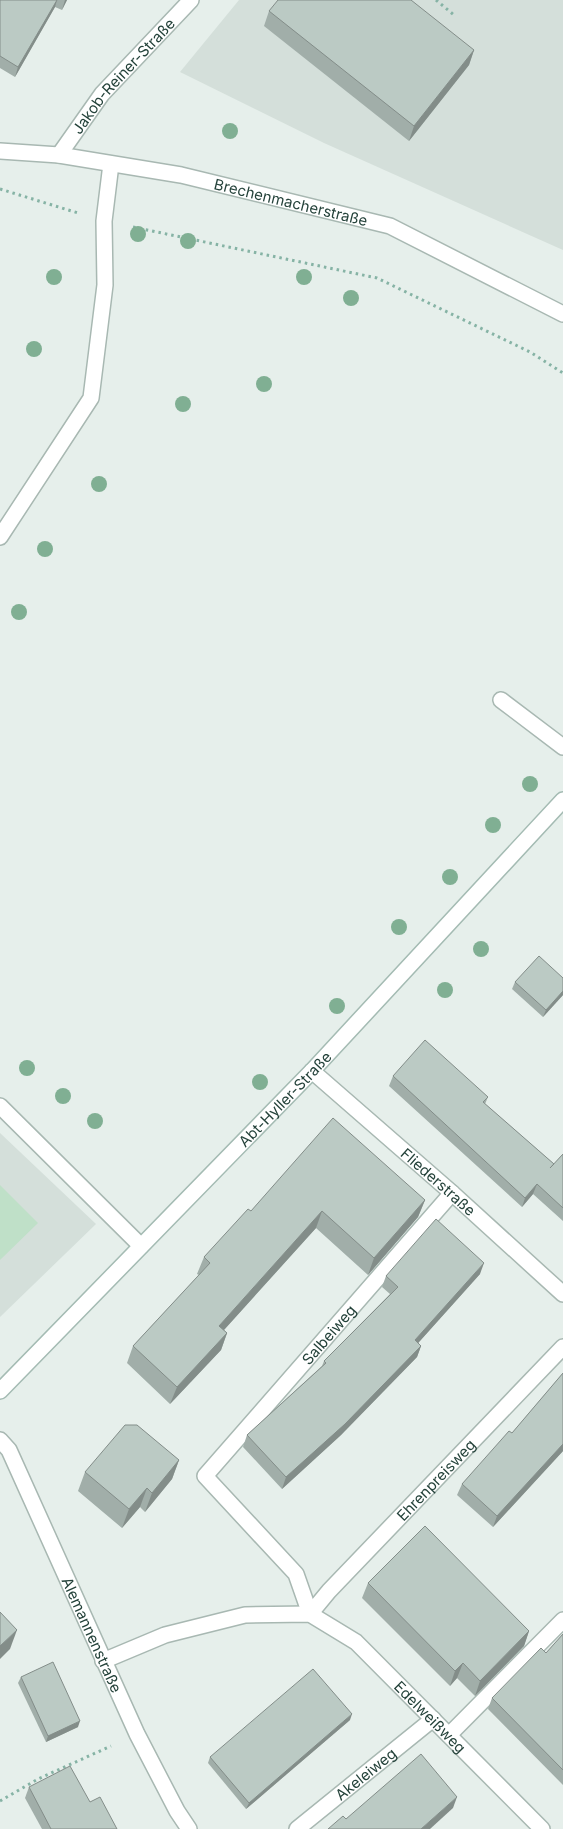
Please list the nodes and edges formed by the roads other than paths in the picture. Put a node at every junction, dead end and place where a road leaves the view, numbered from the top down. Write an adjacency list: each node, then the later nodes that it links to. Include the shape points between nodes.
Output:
1 (191, 0): 3 (street, Jakob-Reiner-Straße, via 102,94)
2 (0, 151): 3 (street, Brechenmacherstraße)
3 (60, 155): 4 (street, Brechenmacherstraße)
4 (111, 164): 5 (street, Brechenmacherstraße, via 181,175 390,226); 6 (street, via 104,221 105,285 90,398)
5 (563, 314)
6 (0, 538)
7 (501, 700): 8 (street)
8 (563, 747)
9 (563, 800): 10 (street, Abt-Hyller-Straße)
10 (312, 1071): 12 (street, Fliederstraße); 13 (street, Abt-Hyller-Straße)
11 (0, 1106): 13 (street)
12 (452, 1193): 14 (street, Fliederstraße); 18 (street, Salbeiweg, via 205,1476 296,1574)
13 (140, 1246): 16 (street, Abt-Hyller-Straße)
14 (563, 1294)
15 (563, 1347): 18 (street, Ehrenpreisweg)
16 (0, 1391)
17 (0, 1440): 20 (street, Alemannenstraße, via 10,1450)
18 (310, 1614): 20 (street, via 245,1615 165,1635); 21 (street, Edelweißweg, via 356,1642)
19 (563, 1620): 22 (street)
20 (103, 1661): 23 (street, Alemannenstraße, via 137,1734)
21 (433, 1719): 22 (street, Edelweißweg); 24 (street, Akeleiweg)
22 (450, 1735): 25 (street, Edelweißweg)
23 (189, 1829)
24 (297, 1829)
25 (542, 1829)

